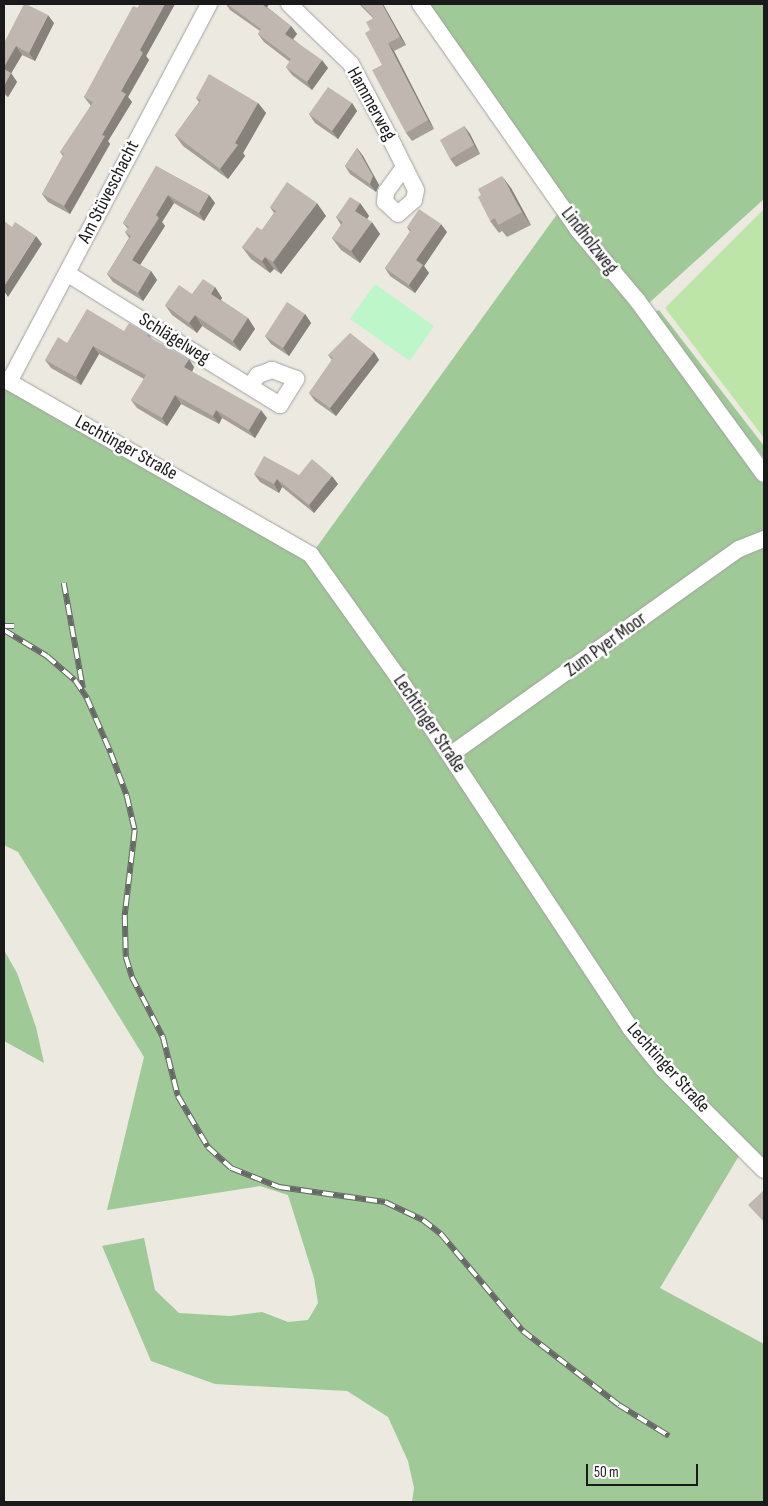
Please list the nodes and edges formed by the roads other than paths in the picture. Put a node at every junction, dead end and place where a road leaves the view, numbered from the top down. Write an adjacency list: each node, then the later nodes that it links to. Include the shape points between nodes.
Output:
1 (209, 4): 5 (street, Am Stüveschacht, via 132,145)
2 (289, 4): 4 (street, Hammerweg, via 351,64)
3 (420, 4): 8 (street, Lindholzweg, via 578,230 637,300)
4 (404, 167)
5 (68, 274): 6 (street, Am Stüveschacht); 7 (street, Schlägelweg)
6 (6, 380): 10 (street, Lechtinger Straße, via 311,555)
7 (250, 386): 7 (street, Schlägelweg, via 280,405 296,379 272,370 258,375)
8 (764, 474)
9 (764, 538): 10 (street, Zum Pyer Moor, via 739,549)
10 (450, 755): 11 (street, Lechtinger Straße, via 630,1028 663,1069)
11 (764, 1170)

